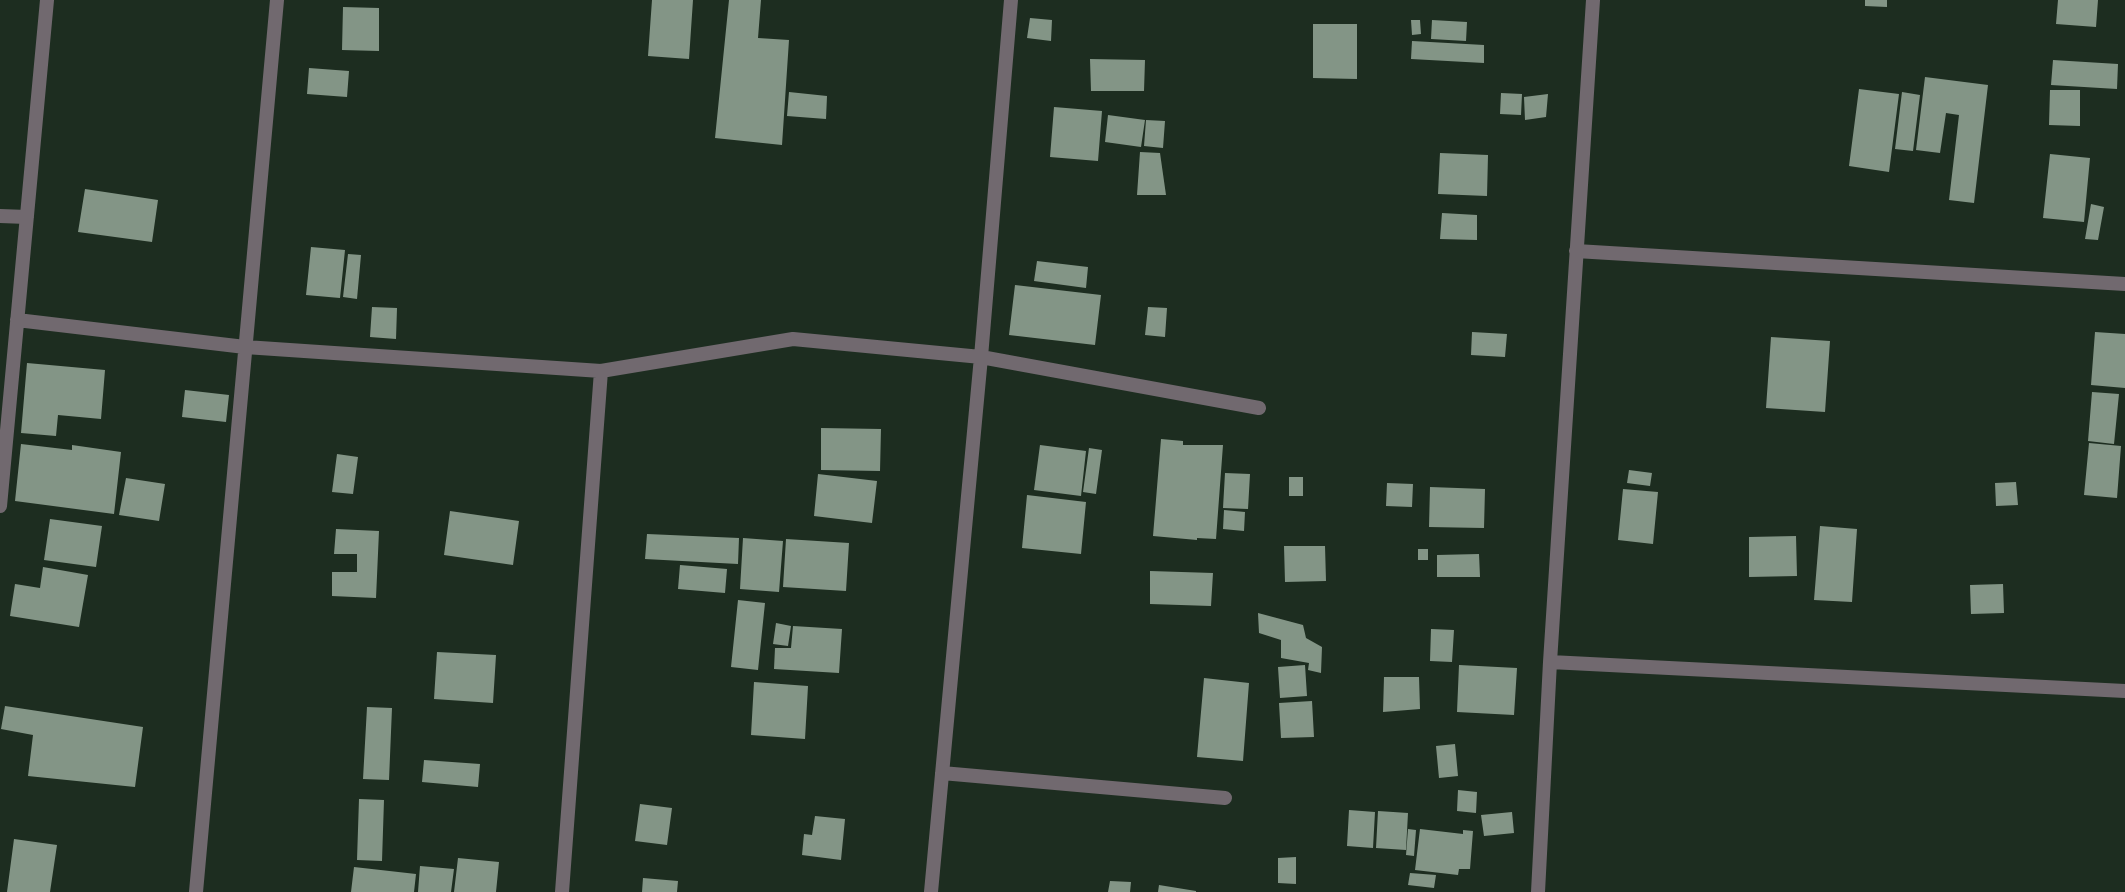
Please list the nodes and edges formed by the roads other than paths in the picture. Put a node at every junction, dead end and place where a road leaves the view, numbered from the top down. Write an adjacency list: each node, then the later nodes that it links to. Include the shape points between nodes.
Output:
1 (47, 0): 6 (street)
2 (277, 0): 10 (street)
3 (1011, 0): 11 (street)
4 (1594, 0): 7 (street)
5 (0, 216): 6 (street)
6 (27, 217): 9 (street)
7 (1576, 251): 8 (street); 15 (street)
8 (2125, 284)
9 (17, 320): 10 (street); 14 (street)
10 (245, 347): 12 (street); 19 (street)
11 (981, 356): 12 (street, via 793,339); 13 (street); 17 (street)
12 (601, 371): 20 (street)
13 (1259, 408)
14 (0, 506)
15 (1550, 662): 16 (street); 22 (street)
16 (2125, 691)
17 (942, 773): 18 (street); 21 (street)
18 (1225, 797)
19 (196, 892)
20 (562, 892)
21 (931, 892)
22 (1538, 892)

